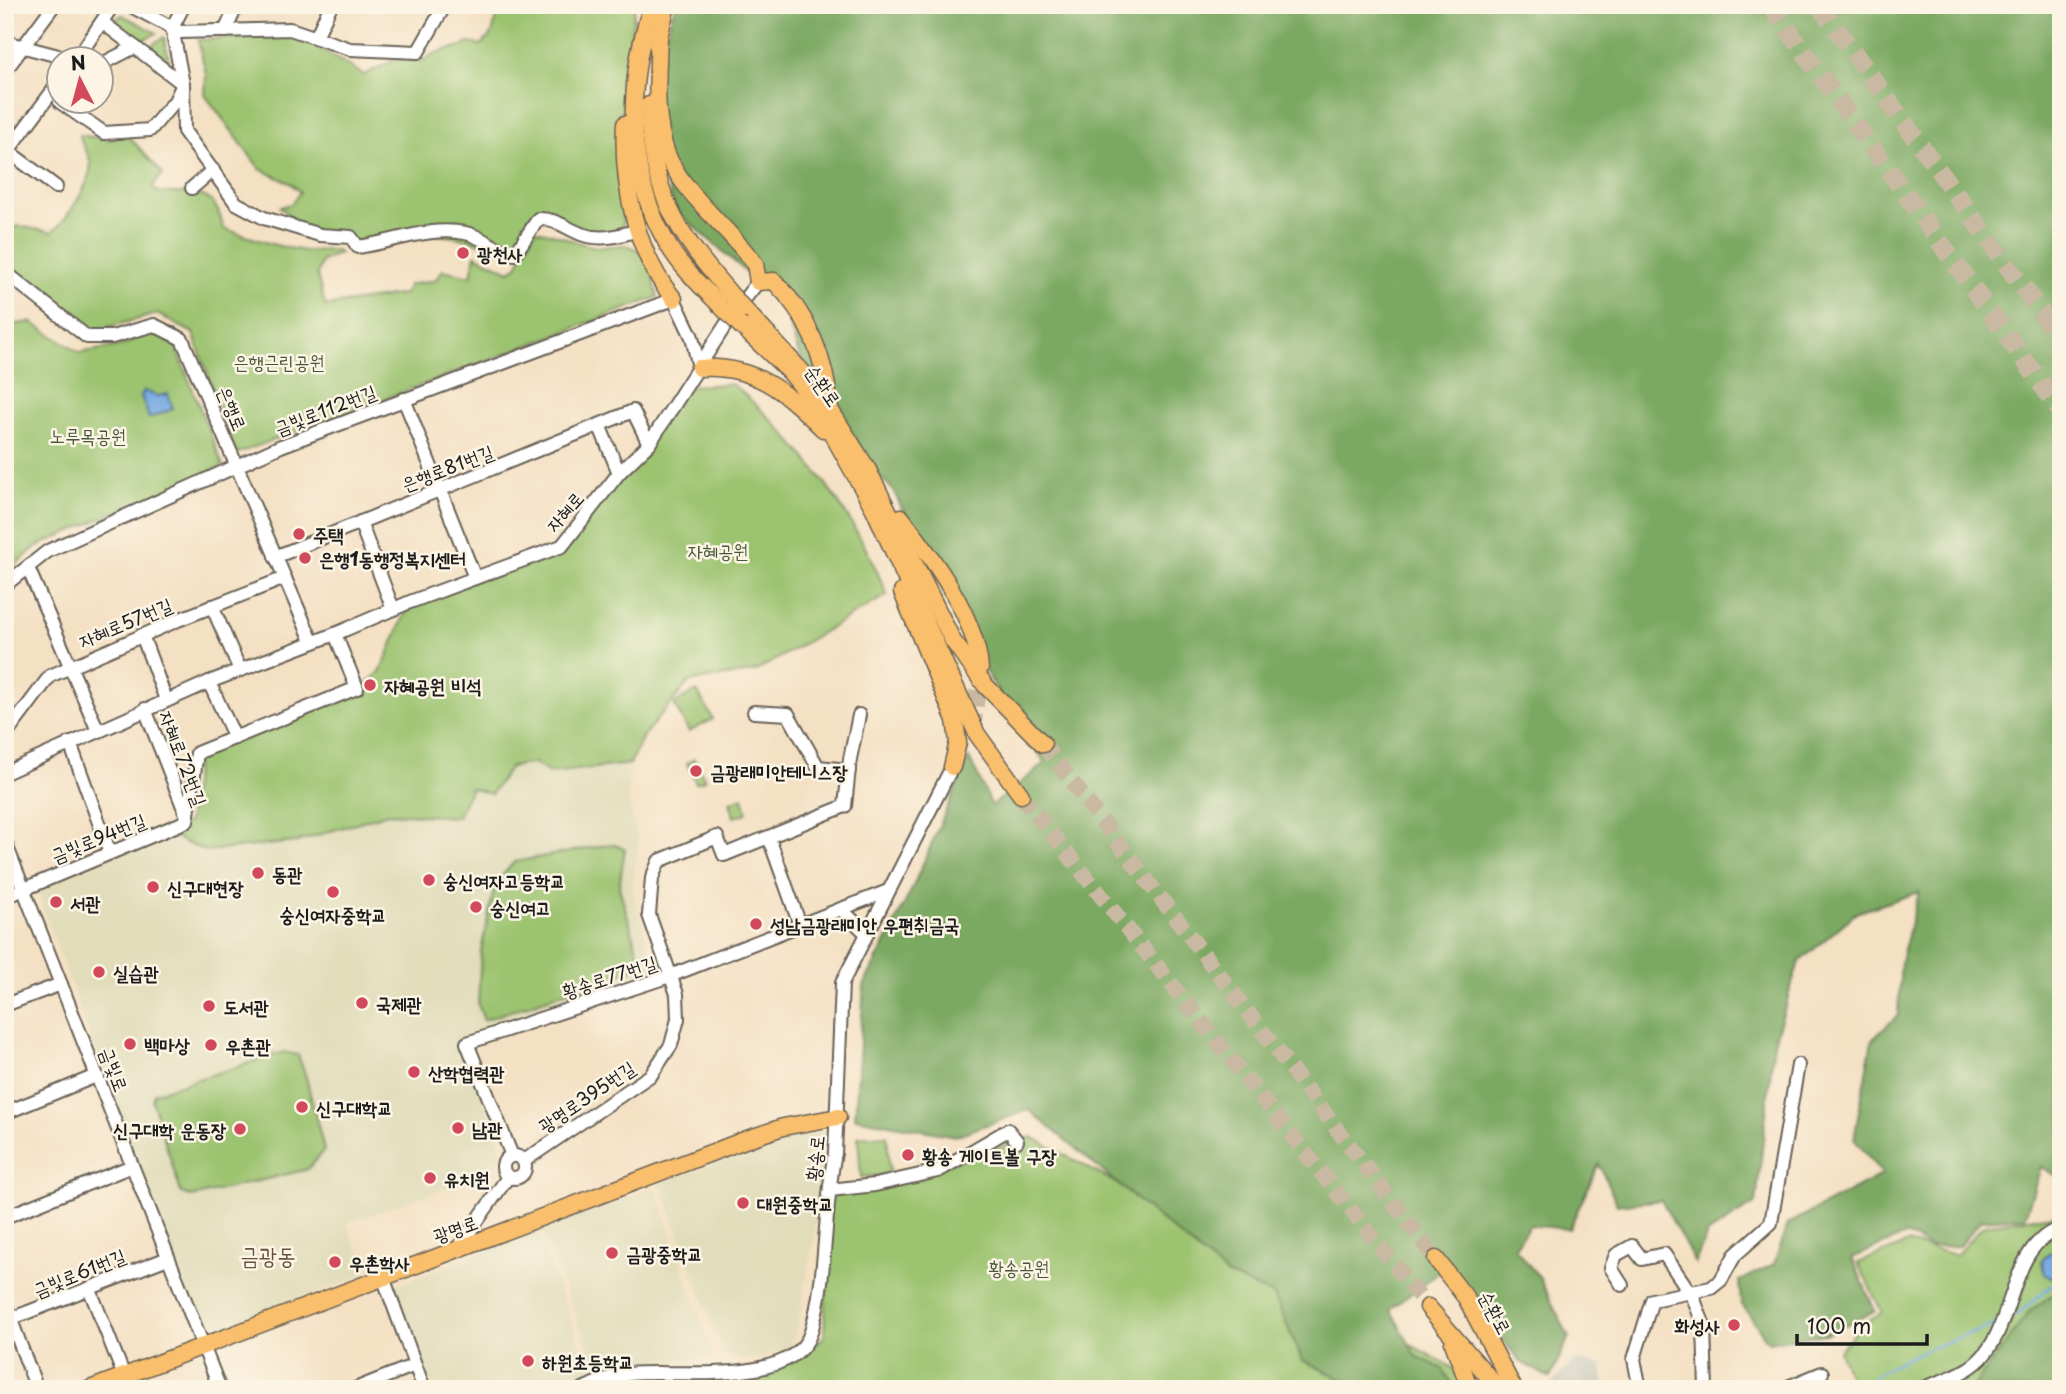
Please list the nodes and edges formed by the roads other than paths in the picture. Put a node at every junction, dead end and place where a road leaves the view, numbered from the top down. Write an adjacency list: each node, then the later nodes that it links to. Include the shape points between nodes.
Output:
1 (54, 5): 17 (street)
2 (113, 5): 10 (street)
3 (129, 5): 11 (street)
4 (184, 5): 11 (street)
5 (237, 5): 12 (street)
6 (331, 5): 14 (street)
7 (445, 5): 14 (street, via 418,52 350,49)
8 (652, 5): 21 (main road, 순환로)
9 (667, 5): 13 (main road, 순환로)
10 (102, 22): 16 (street); 18 (street)
11 (172, 28): 12 (street, via 180,32); 23 (street)
12 (225, 31): 14 (street, via 281,28)
13 (659, 35): 32 (main road, via 657,95 668,155 684,181 755,264); 34 (main road, 순환로, via 649,99 655,173 677,222)
14 (316, 37)
15 (5, 42): 17 (street)
16 (85, 46)
17 (24, 47): 19 (street); 22 (street)
18 (135, 47): 20 (street); 23 (street)
19 (46, 53)
20 (116, 57)
21 (637, 67): 30 (main road, via 626,108 624,142); 34 (main road, 순환로, via 634,128 645,192 668,246 696,281)
22 (5, 71)
23 (183, 84): 25 (street, via 150,130 104,133); 27 (street, via 184,131)
24 (46, 110): 26 (street)
25 (79, 116)
26 (6, 151): 28 (street)
27 (213, 170): 29 (street); 30 (street, via 247,211 320,235 351,237 358,247 419,233 455,232 474,235 515,254 538,219 547,218 603,239)
28 (56, 187)
29 (192, 188)
30 (638, 230): 33 (main road)
31 (5, 272): 41 (street, 은행로, via 87,337 112,337 154,325 183,339)
32 (758, 282): 35 (street, 자혜로); 37 (main road, via 775,281 802,316 828,379)
33 (674, 299): 35 (street, via 692,337); 36 (street, 금빛로112번길)
34 (728, 303): 37 (main road, 순환로, bridge, via 744,309 792,358); 39 (main road, 순환로, bridge, via 741,326 802,386)
35 (699, 368): 39 (main road, via 729,367 760,378 800,407); 40 (street, 자혜로)
36 (404, 399): 41 (street, 금빛로112번길); 44 (street)
37 (830, 410): 43 (main road, 순환로)
38 (600, 427): 40 (street, 은행로81번길, via 633,411); 42 (street); 44 (street, 은행로81번길)
39 (835, 441): 45 (main road, 순환로)
40 (649, 444): 42 (street, 자혜로)
41 (237, 465): 47 (street, 은행로); 48 (street, 금빛로112번길, via 48,551)
42 (618, 473): 50 (street, 자혜로, via 562,546)
43 (874, 482): 58 (main road, via 931,559 961,611); 70 (main road, 순환로, via 967,663)
44 (440, 491): 46 (street, 은행로81번길); 50 (street)
45 (874, 509): 71 (main road, via 898,582 955,720 958,742); 74 (main road, 순환로, via 977,734)
46 (360, 522): 47 (street, 은행로81번길); 53 (street)
47 (275, 557): 49 (street, 은행로)
48 (28, 568): 51 (street, 금빛로112번길); 57 (street)
49 (285, 578): 52 (street, 자혜로57번길); 56 (street, 은행로)
50 (475, 578): 53 (street, 자혜로)
51 (5, 585)
52 (212, 606): 55 (street, 자혜로57번길); 59 (street)
53 (393, 609): 54 (street, 자혜로)
54 (335, 634): 56 (street, 자혜로); 67 (street, via 357,688)
55 (142, 635): 57 (street, 자혜로57번길); 61 (street)
56 (312, 641): 59 (street, 자혜로)
57 (71, 666): 65 (street); 66 (street, 자혜로57번길, via 41,685)
58 (980, 668)
59 (240, 670): 60 (street, 자혜로)
60 (209, 682): 61 (street, 자혜로); 67 (street)
61 (166, 700): 62 (street, 자혜로)
62 (145, 709): 65 (street, 자혜로); 75 (street, 자혜로72번길)
63 (754, 712): 72 (street, via 788,714 818,767)
64 (859, 715): 72 (street)
65 (98, 731): 69 (street, 자혜로)
66 (5, 736)
67 (235, 738): 75 (street, via 197,753)
68 (971, 740): 71 (main road)
69 (70, 743): 73 (street, 자혜로); 78 (street)
70 (1043, 744)
71 (951, 767): 80 (street, 황송로)
72 (849, 770): 76 (street, via 845,806)
73 (5, 773)
74 (1021, 795)
75 (187, 821): 78 (street, 금빛로94번길)
76 (769, 838): 83 (street); 85 (street, 광명로395번길, via 724,855 717,837 659,861 652,878 649,915)
77 (5, 842): 79 (street, 금빛로)
78 (110, 853): 79 (street, 금빛로94번길)
79 (24, 889): 81 (street, 금빛로94번길); 86 (street, 금빛로)
80 (888, 891): 82 (street, 황송로77번길); 84 (street, 황송로)
81 (5, 897)
82 (841, 909): 83 (street, 황송로77번길); 84 (street)
83 (800, 925): 85 (street, 황송로77번길)
84 (866, 933): 91 (street, 황송로, via 842,983)
85 (670, 976): 93 (street, 광명로395번길, via 677,994 678,1019 671,1045 651,1075); 93 (street, 황송로77번길, via 467,1044)
86 (61, 984): 87 (street); 89 (street, 금빛로)
87 (5, 1005)
88 (1798, 1065): 104 (street, via 1771,1223 1735,1255 1721,1280 1710,1288)
89 (96, 1076): 90 (street); 94 (street, 금빛로)
90 (5, 1113)
91 (838, 1117): 95 (street, 황송로); 98 (main road, 광명로, via 783,1127)
92 (1017, 1141): 95 (street, via 1008,1130 938,1171)
93 (518, 1158): 98 (street, 광명로395번길, via 523,1174 508,1177)
94 (132, 1166): 96 (street); 99 (street, 금빛로)
95 (830, 1190): 118 (street, 황송로, via 818,1303 803,1347 788,1358 751,1370 628,1374)
96 (5, 1217)
97 (2061, 1228): 125 (street, via 2036,1243 2005,1319 1976,1364)
98 (458, 1248): 101 (main road, 광명로)
99 (168, 1258): 103 (street, 금빛로61번길); 109 (street, 금빛로)
100 (1436, 1259): 121 (main road, 순환로, via 1465,1298)
101 (383, 1278): 109 (main road, 광명로); 110 (street)
102 (1622, 1285): 104 (street, via 1611,1268 1612,1261 1632,1246 1642,1259 1662,1252)
103 (90, 1290): 107 (street, 금빛로61번길); 112 (street)
104 (1692, 1290): 122 (street, via 1652,1300 1634,1359); 123 (street, via 1704,1326)
105 (5, 1304): 107 (street)
106 (1428, 1307): 108 (main road)
107 (8, 1320): 113 (street)
108 (1448, 1331): 119 (main road); 120 (main road)
109 (202, 1349): 112 (main road, 광명로); 115 (street, 금빛로)
110 (415, 1365): 116 (street); 117 (street)
111 (1822, 1373): 124 (street)
112 (124, 1376): 114 (main road, 광명로)
113 (37, 1389)
114 (90, 1389)
115 (220, 1389)
116 (355, 1389)
117 (424, 1389)
118 (583, 1389)
119 (1470, 1389)
120 (1499, 1389)
121 (1514, 1389)
122 (1640, 1389)
123 (1706, 1389)
124 (1783, 1389)
125 (1921, 1389)

